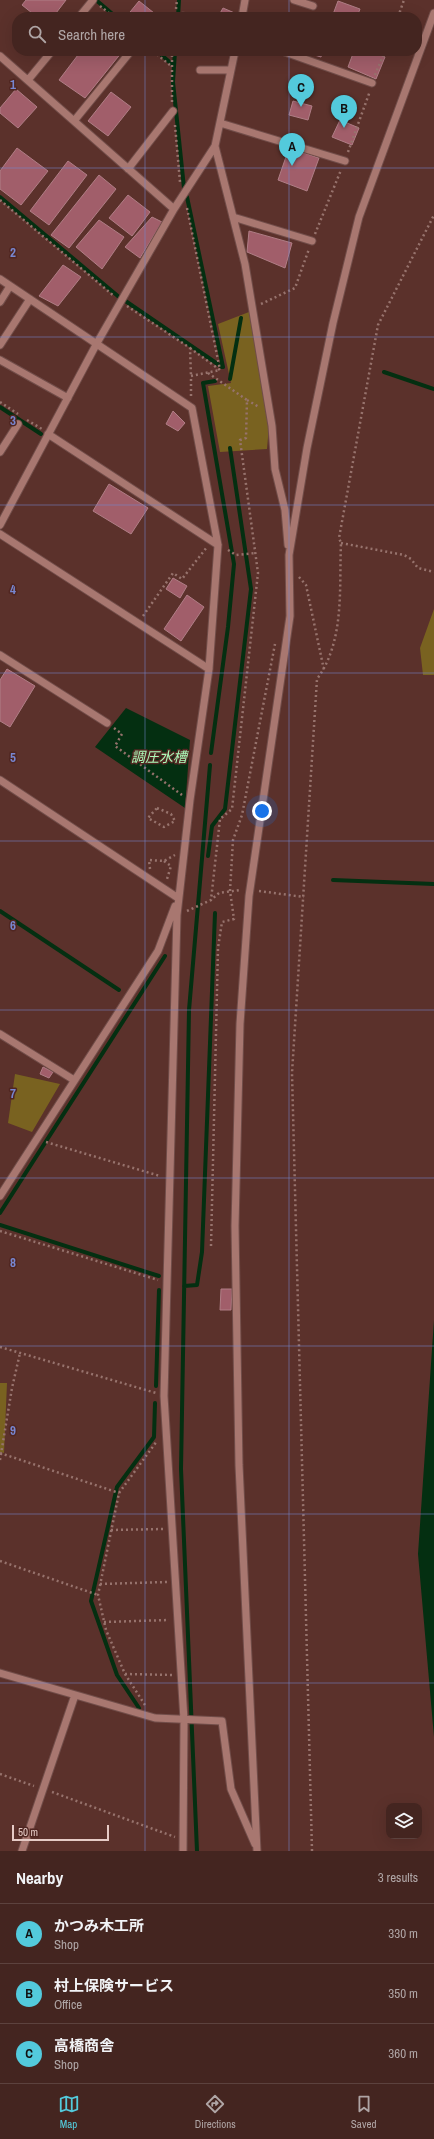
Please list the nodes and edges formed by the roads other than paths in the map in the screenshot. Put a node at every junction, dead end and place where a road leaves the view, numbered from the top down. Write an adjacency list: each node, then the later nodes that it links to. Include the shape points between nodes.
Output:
1 (245, 0): 6 (street)
2 (294, 0): 4 (street)
3 (96, 2): 5 (street)
4 (313, 6)
5 (85, 12)
6 (243, 12)
7 (434, 13): 8 (street)
8 (422, 46)
9 (0, 56): 17 (street)
10 (48, 56): 17 (street)
11 (127, 56): 20 (street)
12 (234, 56): 16 (street)
13 (296, 56): 18 (street)
14 (418, 56): 42 (street, via 359,217 333,323)
15 (200, 70): 16 (street)
16 (230, 70): 21 (street)
17 (28, 80): 20 (street)
18 (372, 83)
19 (173, 110): 24 (street)
20 (74, 121): 24 (street)
21 (220, 123): 22 (street); 23 (street)
22 (215, 146): 25 (street); 26 (street)
23 (345, 161)
24 (128, 169): 25 (street)
25 (174, 209): 32 (street)
26 (233, 217): 27 (street); 42 (street, via 245,264 272,426 275,470 285,510)
27 (312, 241)
28 (0, 279): 29 (street)
29 (10, 286): 30 (street); 31 (street)
30 (30, 299): 32 (street); 33 (street)
31 (0, 302)
32 (97, 343): 35 (street); 41 (street, via 192,408)
33 (0, 345)
34 (0, 360): 35 (street)
35 (68, 398): 37 (street)
36 (18, 424): 38 (street)
37 (48, 434): 39 (street); 41 (street)
38 (0, 452)
39 (0, 525)
40 (0, 534): 44 (street)
41 (215, 543): 44 (street)
42 (289, 555): 54 (street, via 290,616 250,890 240,1024 235,1226 239,1465)
43 (0, 654): 45 (street)
44 (209, 669): 47 (street)
45 (107, 724)
46 (0, 780): 47 (street)
47 (178, 898): 49 (street, via 158,951); 53 (street, via 164,1396)
48 (0, 1034): 49 (street)
49 (74, 1080): 50 (street)
50 (0, 1196)
51 (0, 1673): 52 (street)
52 (75, 1695): 53 (street, via 154,1718); 55 (street)
53 (184, 1720): 54 (street, via 222,1721 231,1789); 56 (street)
54 (257, 1850)
55 (22, 1851)
56 (183, 1851)

